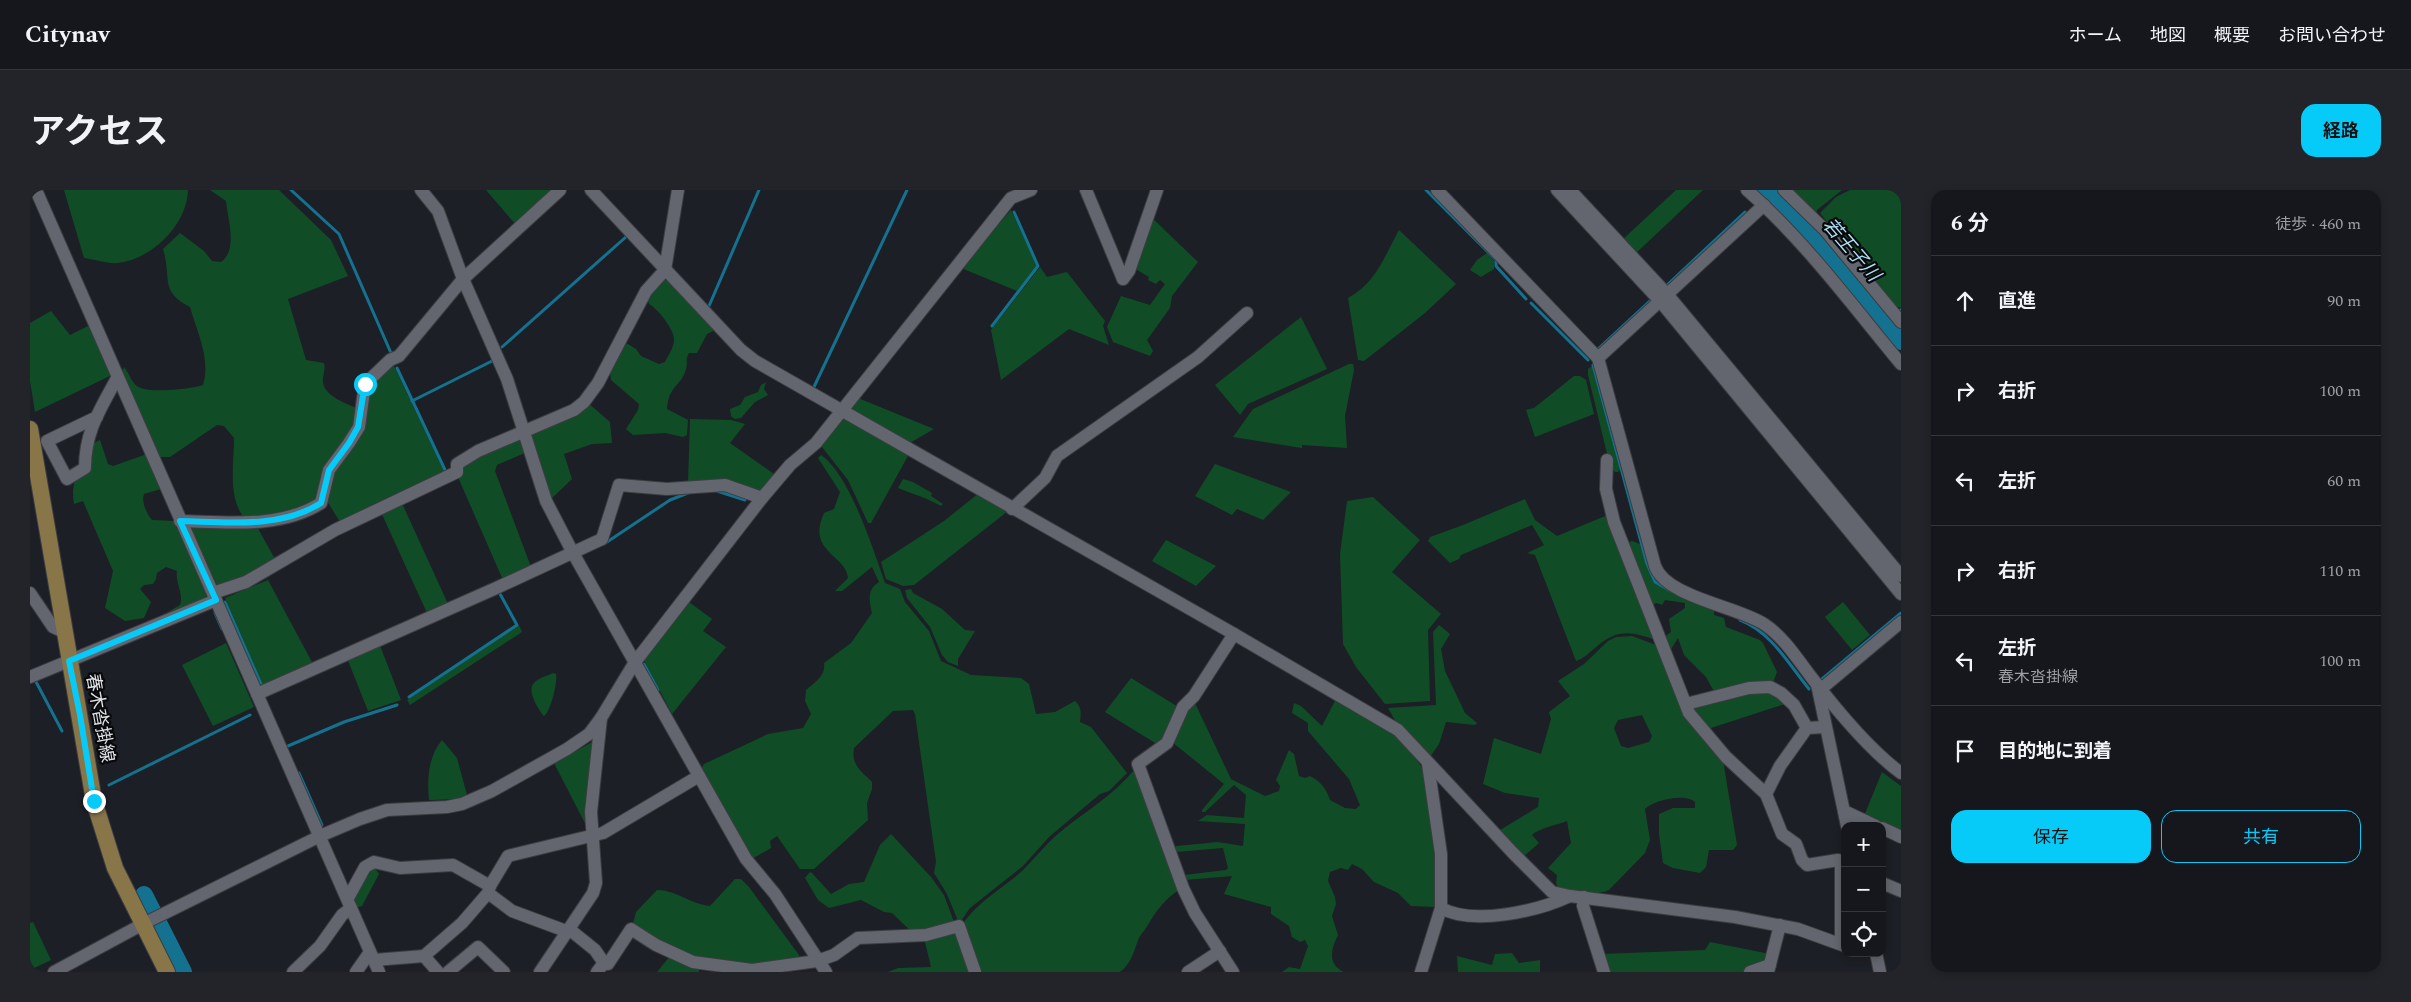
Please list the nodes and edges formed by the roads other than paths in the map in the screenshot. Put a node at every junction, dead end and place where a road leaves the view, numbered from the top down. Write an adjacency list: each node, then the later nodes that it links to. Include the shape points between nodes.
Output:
1 (36, 190): 23 (street)
2 (421, 190): 17 (street, via 438,212)
3 (560, 190): 17 (street)
4 (591, 190): 16 (street)
5 (678, 190): 16 (street)
6 (1032, 190): 14 (street)
7 (1086, 190): 8 (street, via 1123,280)
8 (1157, 190)
9 (1436, 190): 21 (street)
10 (1557, 190): 18 (street)
11 (1570, 190): 18 (street)
12 (1747, 190): 15 (street)
13 (1784, 190): 20 (street, via 1825,230)
14 (1009, 194): 24 (street)
15 (1764, 205): 18 (street); 22 (street)
16 (665, 270): 24 (street, via 741,350); 27 (street, via 646,291 598,383 584,402 574,410)
17 (463, 279): 27 (street, via 507,378); 33 (street, via 400,356 384,365 365,384 358,427 329,470 321,503 294,516 245,523)
18 (1664, 298): 21 (street); 35 (street); 37 (street)
19 (1248, 313): 32 (street, via 1198,357 1057,456 1045,478)
20 (1898, 316)
21 (1598, 358): 45 (street, via 1658,574 1670,584 1764,624 1784,642)
22 (1901, 364)
23 (117, 378): 25 (street); 33 (street)
24 (841, 412): 31 (street, via 816,443 790,465); 32 (street)
25 (97, 417): 28 (street, via 47,441); 28 (street, via 89,431 85,468 67,479)
26 (30, 429): 30 (main road, 春木沓掛線)
27 (525, 432): 34 (street, via 546,501); 38 (street, via 461,460 457,464 457,472 336,530)
28 (57, 460): 30 (street)
29 (1607, 460): 47 (street, via 1606,489 1614,522)
30 (36, 464): 40 (main road, 春木沓掛線)
31 (762, 498): 34 (street, via 725,485 667,489 619,485 602,539); 43 (street)
32 (1012, 509): 41 (street)
33 (180, 521): 38 (street)
34 (572, 552): 43 (street); 46 (street, via 494,590)
35 (1901, 576)
36 (30, 593): 40 (street, via 53,627)
37 (1901, 594)
38 (214, 597): 42 (street); 46 (street)
39 (1901, 622): 45 (street)
40 (64, 632): 42 (main road, 春木沓掛線)
41 (1234, 634): 51 (street, via 1398,730); 74 (street, via 1184,707 1167,743 1138,764 1183,888)
42 (69, 661): 44 (street); 70 (main road, 春木沓掛線, via 94,801 115,868)
43 (635, 662): 48 (street); 53 (street)
44 (35, 675)
45 (1819, 686): 49 (street); 52 (street, via 1884,761)
46 (257, 694): 60 (street)
47 (1686, 704): 50 (street, via 1749,688 1770,687 1794,705); 54 (street, via 1704,733)
48 (601, 718): 59 (street, via 591,812); 60 (street, via 589,734 567,749 474,800 447,807 387,810)
49 (1825, 727): 50 (street); 55 (street)
50 (1807, 728): 54 (street, via 1780,766)
51 (1428, 764): 65 (street, via 1552,892); 68 (street, via 1440,854)
52 (1901, 773)
53 (699, 776): 59 (street, via 603,833); 77 (street, via 746,859 775,894)
54 (1766, 794): 69 (street, via 1778,828 1796,844 1807,865 1838,860 1841,866)
55 (1844, 812): 56 (street); 57 (street)
56 (1846, 822)
57 (1867, 822)
58 (1886, 830): 61 (street)
59 (594, 835): 63 (street, via 508,856); 72 (street, via 596,883 593,893)
60 (320, 836): 67 (street); 70 (street)
61 (1901, 837)
62 (1886, 885): 64 (street)
63 (489, 889): 67 (street, via 453,865 410,868 374,862 365,867); 72 (street, via 512,911); 75 (street, via 462,923)
64 (1901, 891)
65 (1570, 896): 66 (street); 68 (street, via 1550,905 1494,915 1470,916)
66 (1584, 897): 71 (street); 94 (street, via 1583,906)
67 (349, 903): 78 (street); 83 (street, via 320,946)
68 (1441, 908): 93 (street)
69 (1842, 912)
70 (143, 924): 81 (street); 82 (main road, 春木沓掛線)
71 (1780, 925): 73 (street); 80 (street)
72 (567, 930): 79 (street, via 595,950); 88 (street)
73 (1841, 944)
74 (1220, 952): 91 (street); 92 (street)
75 (424, 956): 78 (street); 85 (street)
76 (1877, 957): 96 (street)
77 (819, 960): 79 (street, via 752,970 693,962 656,945 632,929 608,964); 89 (street); 90 (street, via 858,938 926,935 959,926)
78 (374, 962): 84 (street)
79 (601, 968)
80 (1769, 969): 95 (street)
81 (54, 972)
82 (168, 972)
83 (293, 972)
84 (356, 972)
85 (438, 972)
86 (448, 972): 87 (street, via 478,947)
87 (504, 972)
88 (540, 972)
89 (826, 972)
90 (975, 972)
91 (1188, 972)
92 (1233, 972)
93 (1421, 972)
94 (1604, 972)
95 (1750, 972)
96 (1880, 972)

